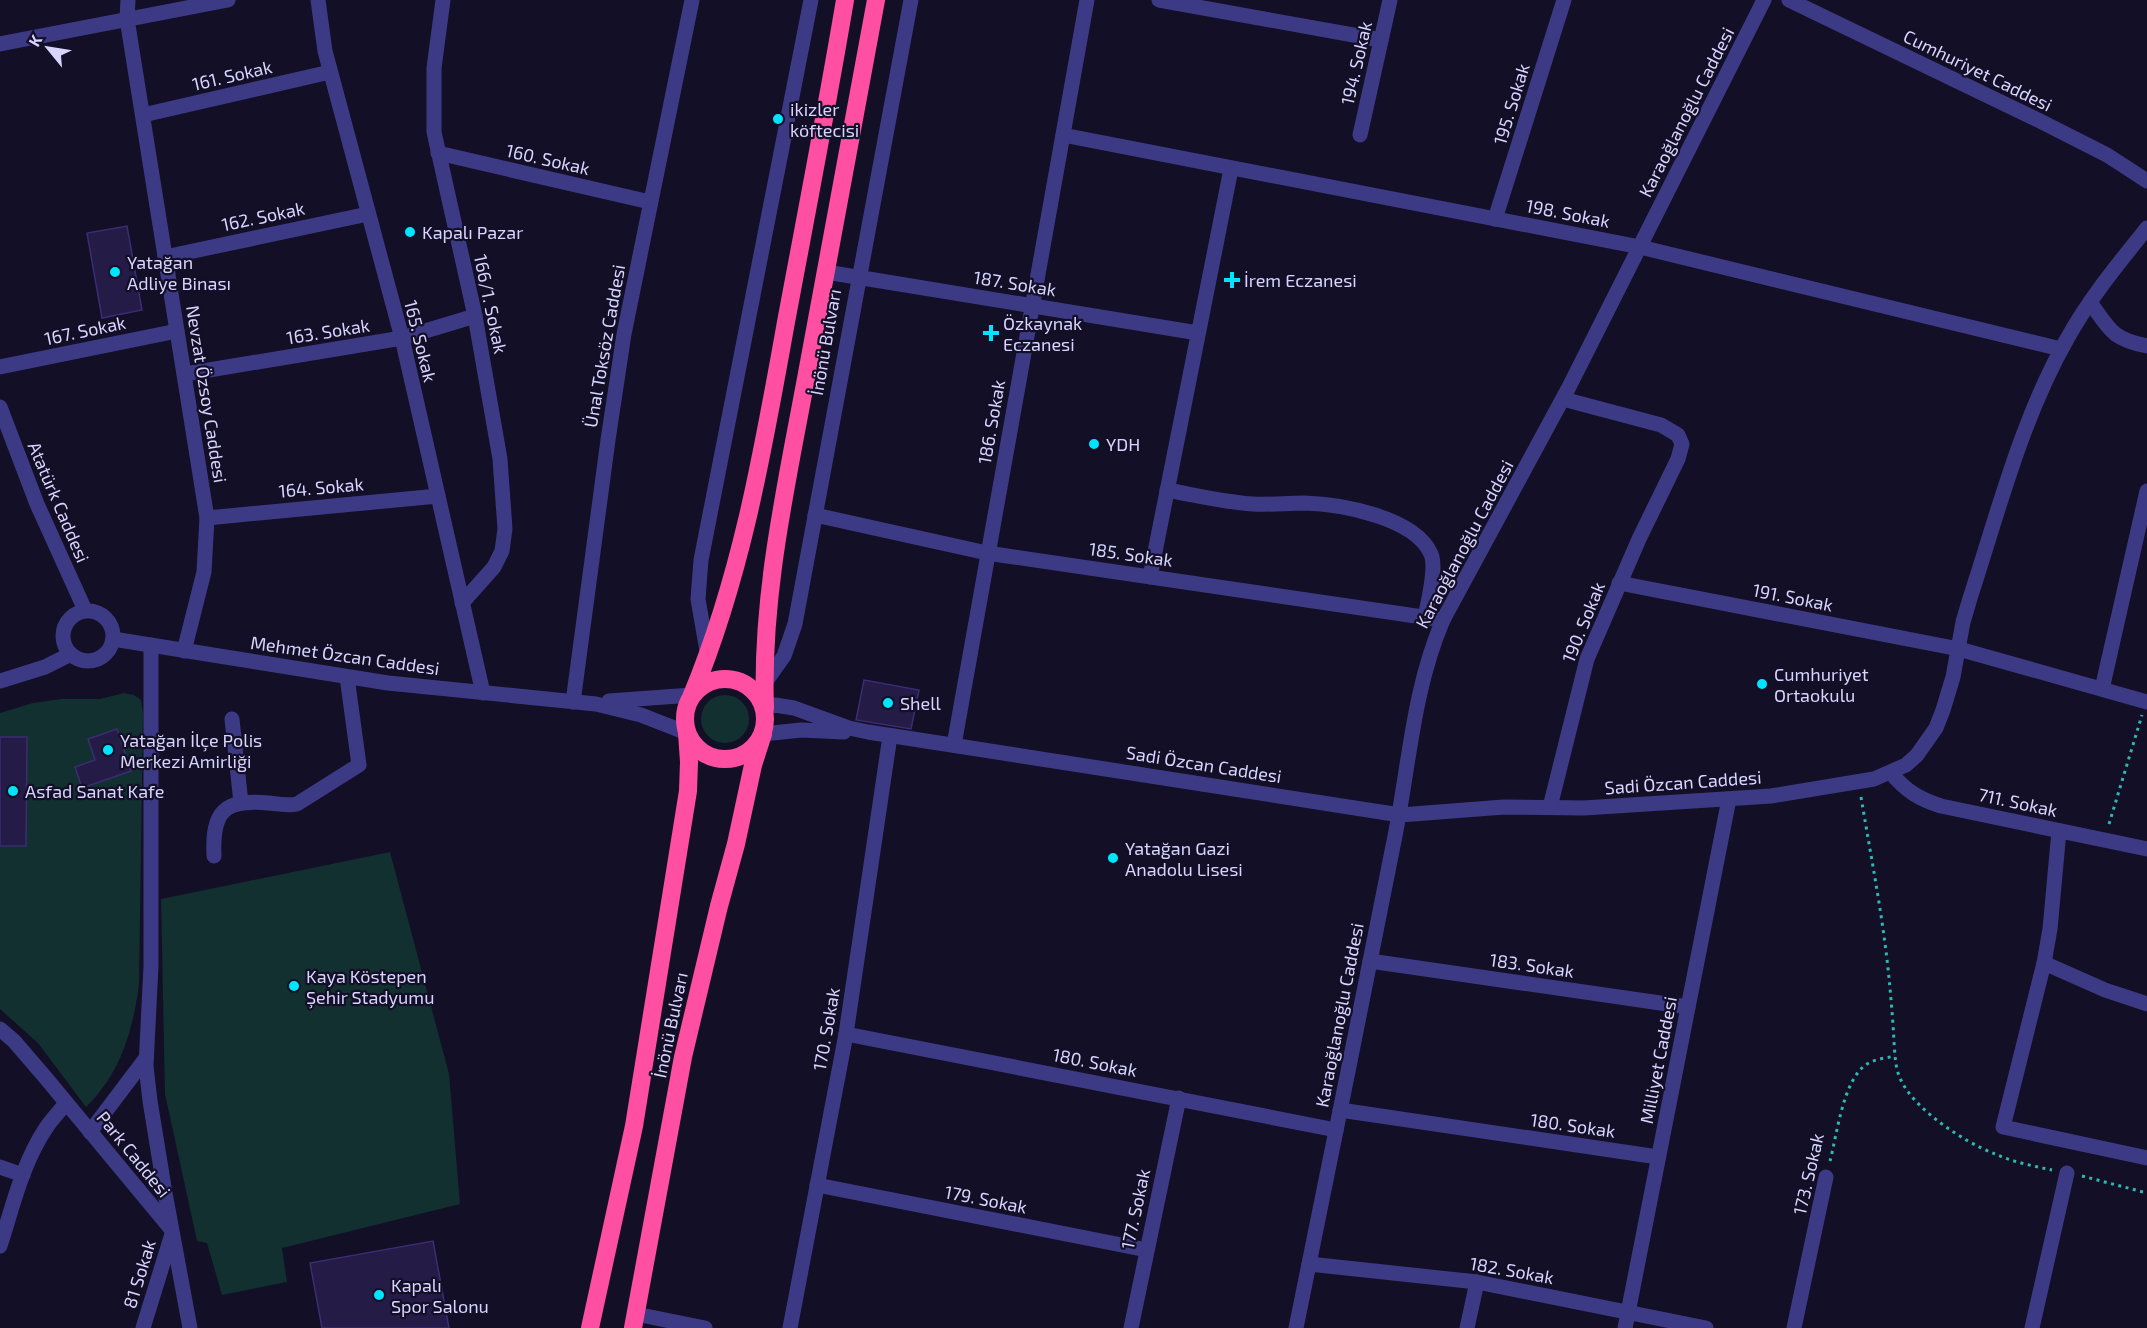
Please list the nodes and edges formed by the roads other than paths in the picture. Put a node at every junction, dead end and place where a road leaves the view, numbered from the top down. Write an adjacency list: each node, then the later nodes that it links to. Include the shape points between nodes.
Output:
1 (128, 0): 16 (street, Nevzat Özsoy Caddesi)
2 (228, 0): 16 (street)
3 (318, 0): 19 (street, 165. Sokak)
4 (443, 0): 23 (street, 166/1. Sokak, via 434,68 434,132)
5 (692, 0): 26 (street, Ünal Toksöz Caddesi)
6 (811, 0): 63 (street, via 701,560 698,599)
7 (845, 0): 63 (highway, via 753,500)
8 (876, 0): 32 (highway, İnönü Bulvarı)
9 (911, 0): 33 (street, İnönü Bulvarı)
10 (1087, 0): 21 (street, 186. Sokak)
11 (1159, 0): 17 (street)
12 (1390, 0): 17 (street, 194. Sokak)
13 (1564, 0): 28 (street, 195. Sokak)
14 (1764, 0): 30 (street, Karaoğlanoğlu Caddesi)
15 (1789, 0): 25 (street, Cumhuriyet Caddesi, via 2038,120)
16 (127, 19): 18 (street); 20 (street, Nevzat Özsoy Caddesi)
17 (1381, 40): 22 (street, 194. Sokak)
18 (0, 44)
19 (330, 72): 20 (street, 161. Sokak); 27 (street, 165. Sokak)
20 (143, 115): 31 (street, Nevzat Özsoy Caddesi)
21 (1063, 135): 24 (street, 198. Sokak); 35 (street, 186. Sokak)
22 (1360, 135)
23 (438, 153): 26 (street, 160. Sokak); 36 (street, 166/1. Sokak)
24 (1231, 169): 28 (street, 198. Sokak); 38 (street)
25 (2147, 181)
26 (650, 202): 70 (street, Ünal Toksöz Caddesi, via 624,334)
27 (368, 214): 31 (street, 162. Sokak); 39 (street, 165. Sokak)
28 (1495, 219): 30 (street, 198. Sokak)
29 (2147, 228): 34 (street, Sadi Özcan Caddesi)
30 (1640, 247): 41 (street, 198. Sokak); 44 (street, Karaoğlanoğlu Caddesi)
31 (165, 257): 37 (street, Nevzat Özsoy Caddesi)
32 (826, 272): 33 (street, 187. Sokak); 66 (highway, İnönü Bulvarı, via 780,527 767,616)
33 (859, 277): 35 (street, 187. Sokak); 49 (street, İnönü Bulvarı)
34 (2090, 302): 40 (street, via 2119,338); 41 (street, Sadi Özcan Caddesi)
35 (1032, 306): 38 (street, 187. Sokak); 51 (street, 186. Sokak)
36 (475, 316): 39 (street, 163. Sokak); 54 (street, 166/1. Sokak, via 500,459 505,529 502,551 494,567)
37 (177, 331): 42 (street, 167. Sokak); 43 (street, Nevzat Özsoy Caddesi)
38 (1198, 333): 46 (street)
39 (402, 338): 43 (street, 163. Sokak); 47 (street, 165. Sokak)
40 (2147, 346)
41 (2061, 349): 60 (street, Sadi Özcan Caddesi, via 2018,452 1971,595)
42 (0, 367)
43 (184, 374): 50 (street, Nevzat Özsoy Caddesi)
44 (1563, 399): 53 (street, 190. Sokak, via 1668,428 1681,439 1682,450); 57 (street, Karaoğlanoğlu Caddesi)
45 (0, 407): 55 (street, Atatürk Caddesi, via 37,504)
46 (1167, 490): 52 (street); 56 (street, via 1255,504 1324,505 1358,511 1405,527 1422,540 1432,556)
47 (438, 496): 50 (street, 164. Sokak); 54 (street, 165. Sokak)
48 (2146, 496): 67 (street)
49 (815, 515): 51 (street, 185. Sokak); 66 (street, İnönü Bulvarı, via 790,642)
50 (207, 518): 61 (street, Nevzat Özsoy Caddesi, via 204,572)
51 (987, 553): 52 (street, 185. Sokak); 78 (street, 186. Sokak)
52 (1150, 577): 56 (street, 185. Sokak)
53 (1619, 584): 60 (street, 191. Sokak); 82 (street, 190. Sokak, via 1587,659)
54 (462, 603): 68 (street, 165. Sokak)
55 (85, 610): 58 (street, via 108,620); 62 (street, via 65,626 63,642)
56 (1425, 617): 57 (street, 185. Sokak)
57 (1443, 620): 83 (street, Karaoğlanoğlu Caddesi, via 1423,680)
58 (113, 639): 59 (street, Mehmet Özcan Caddesi); 62 (street, via 108,652 94,660)
59 (151, 645): 61 (street, Mehmet Özcan Caddesi); 93 (street, via 151,966)
60 (1959, 649): 67 (street, 191. Sokak); 79 (street, Sadi Özcan Caddesi, via 1936,728 1917,755)
61 (184, 651): 64 (street, Mehmet Özcan Caddesi)
62 (71, 654): 65 (street)
63 (708, 658): 69 (highway)
64 (347, 677): 68 (street, Mehmet Özcan Caddesi); 81 (street, via 359,765 297,804)
65 (0, 681)
66 (764, 684): 72 (highway, İnönü Bulvarı)
67 (2102, 689): 71 (street, 191. Sokak)
68 (483, 693): 70 (street, Mehmet Özcan Caddesi)
69 (692, 695): 70 (street, Mehmet Özcan Caddesi); 72 (highway, via 713,680 739,680 759,696); 75 (highway, via 685,720)
70 (573, 702): 75 (street, Mehmet Özcan Caddesi, via 641,715)
71 (2147, 702)
72 (765, 708): 74 (street, Sadi Özcan Caddesi, via 794,708); 76 (highway)
73 (232, 718): 81 (street)
74 (868, 732): 76 (street, Sadi Özcan Caddesi, via 801,730); 77 (street, Sadi Özcan Caddesi)
75 (687, 733): 76 (highway, via 702,752 725,759 748,752); 115 (highway, İnönü Bulvarı, via 688,791 655,1005)
76 (763, 734): 112 (highway, İnönü Bulvarı, via 683,1057)
77 (890, 736): 78 (street, Sadi Özcan Caddesi); 92 (street, 170. Sokak)
78 (954, 745): 83 (street, Sadi Özcan Caddesi)
79 (1890, 773): 80 (street, Sadi Özcan Caddesi, via 1771,796); 84 (street, 711. Sokak, via 1902,787 1925,801)
80 (1728, 799): 82 (street, Sadi Özcan Caddesi); 90 (street, Milliyet Caddesi)
81 (241, 803): 86 (street, via 222,812 215,827)
82 (1550, 807): 83 (street, Sadi Özcan Caddesi)
83 (1400, 815): 87 (street, Karaoğlanoğlu Caddesi)
84 (2059, 831): 85 (street, 711. Sokak); 88 (street)
85 (2147, 849)
86 (214, 856)
87 (1370, 961): 90 (street, 183. Sokak); 96 (street, Karaoğlanoğlu Caddesi)
88 (2044, 963): 89 (street); 100 (street, via 2003,1127)
89 (2147, 1004)
90 (1688, 1007): 99 (street, Milliyet Caddesi)
91 (0, 1029): 95 (street, Park Caddesi)
92 (846, 1034): 94 (street, 180. Sokak); 105 (street, 170. Sokak)
93 (146, 1058): 98 (street); 106 (street)
94 (1179, 1098): 97 (street, 180. Sokak); 108 (street, 177. Sokak)
95 (66, 1103): 98 (street, Park Caddesi); 103 (street, via 46,1127)
96 (1340, 1110): 97 (street, Karaoğlanoğlu Caddesi); 99 (street, 180. Sokak)
97 (1336, 1130): 109 (street, Karaoğlanoğlu Caddesi)
98 (90, 1132): 106 (street, Park Caddesi)
99 (1658, 1157): 111 (street, Milliyet Caddesi)
100 (2147, 1158)
101 (0, 1167): 103 (street)
102 (2067, 1173): 124 (street)
103 (23, 1175): 107 (street)
104 (1826, 1177): 123 (street, 173. Sokak)
105 (817, 1185): 108 (street, 179. Sokak); 117 (street, 170. Sokak)
106 (172, 1232): 113 (street, 81 Sokak); 114 (street, Park Caddesi)
107 (0, 1246)
108 (1147, 1250): 118 (street, 177. Sokak)
109 (1309, 1264): 110 (street, 182. Sokak); 119 (street, Karaoğlanoğlu Caddesi)
110 (1477, 1282): 111 (street, 182. Sokak); 120 (street)
111 (1628, 1312): 121 (street, Milliyet Caddesi); 122 (street, 182. Sokak)
112 (635, 1321): 116 (street)
113 (143, 1328)
114 (190, 1328)
115 (591, 1328)
116 (705, 1328)
117 (790, 1328)
118 (1131, 1328)
119 (1296, 1328)
120 (1467, 1328)
121 (1625, 1328)
122 (1706, 1328)
123 (1794, 1328)
124 (2032, 1328)

